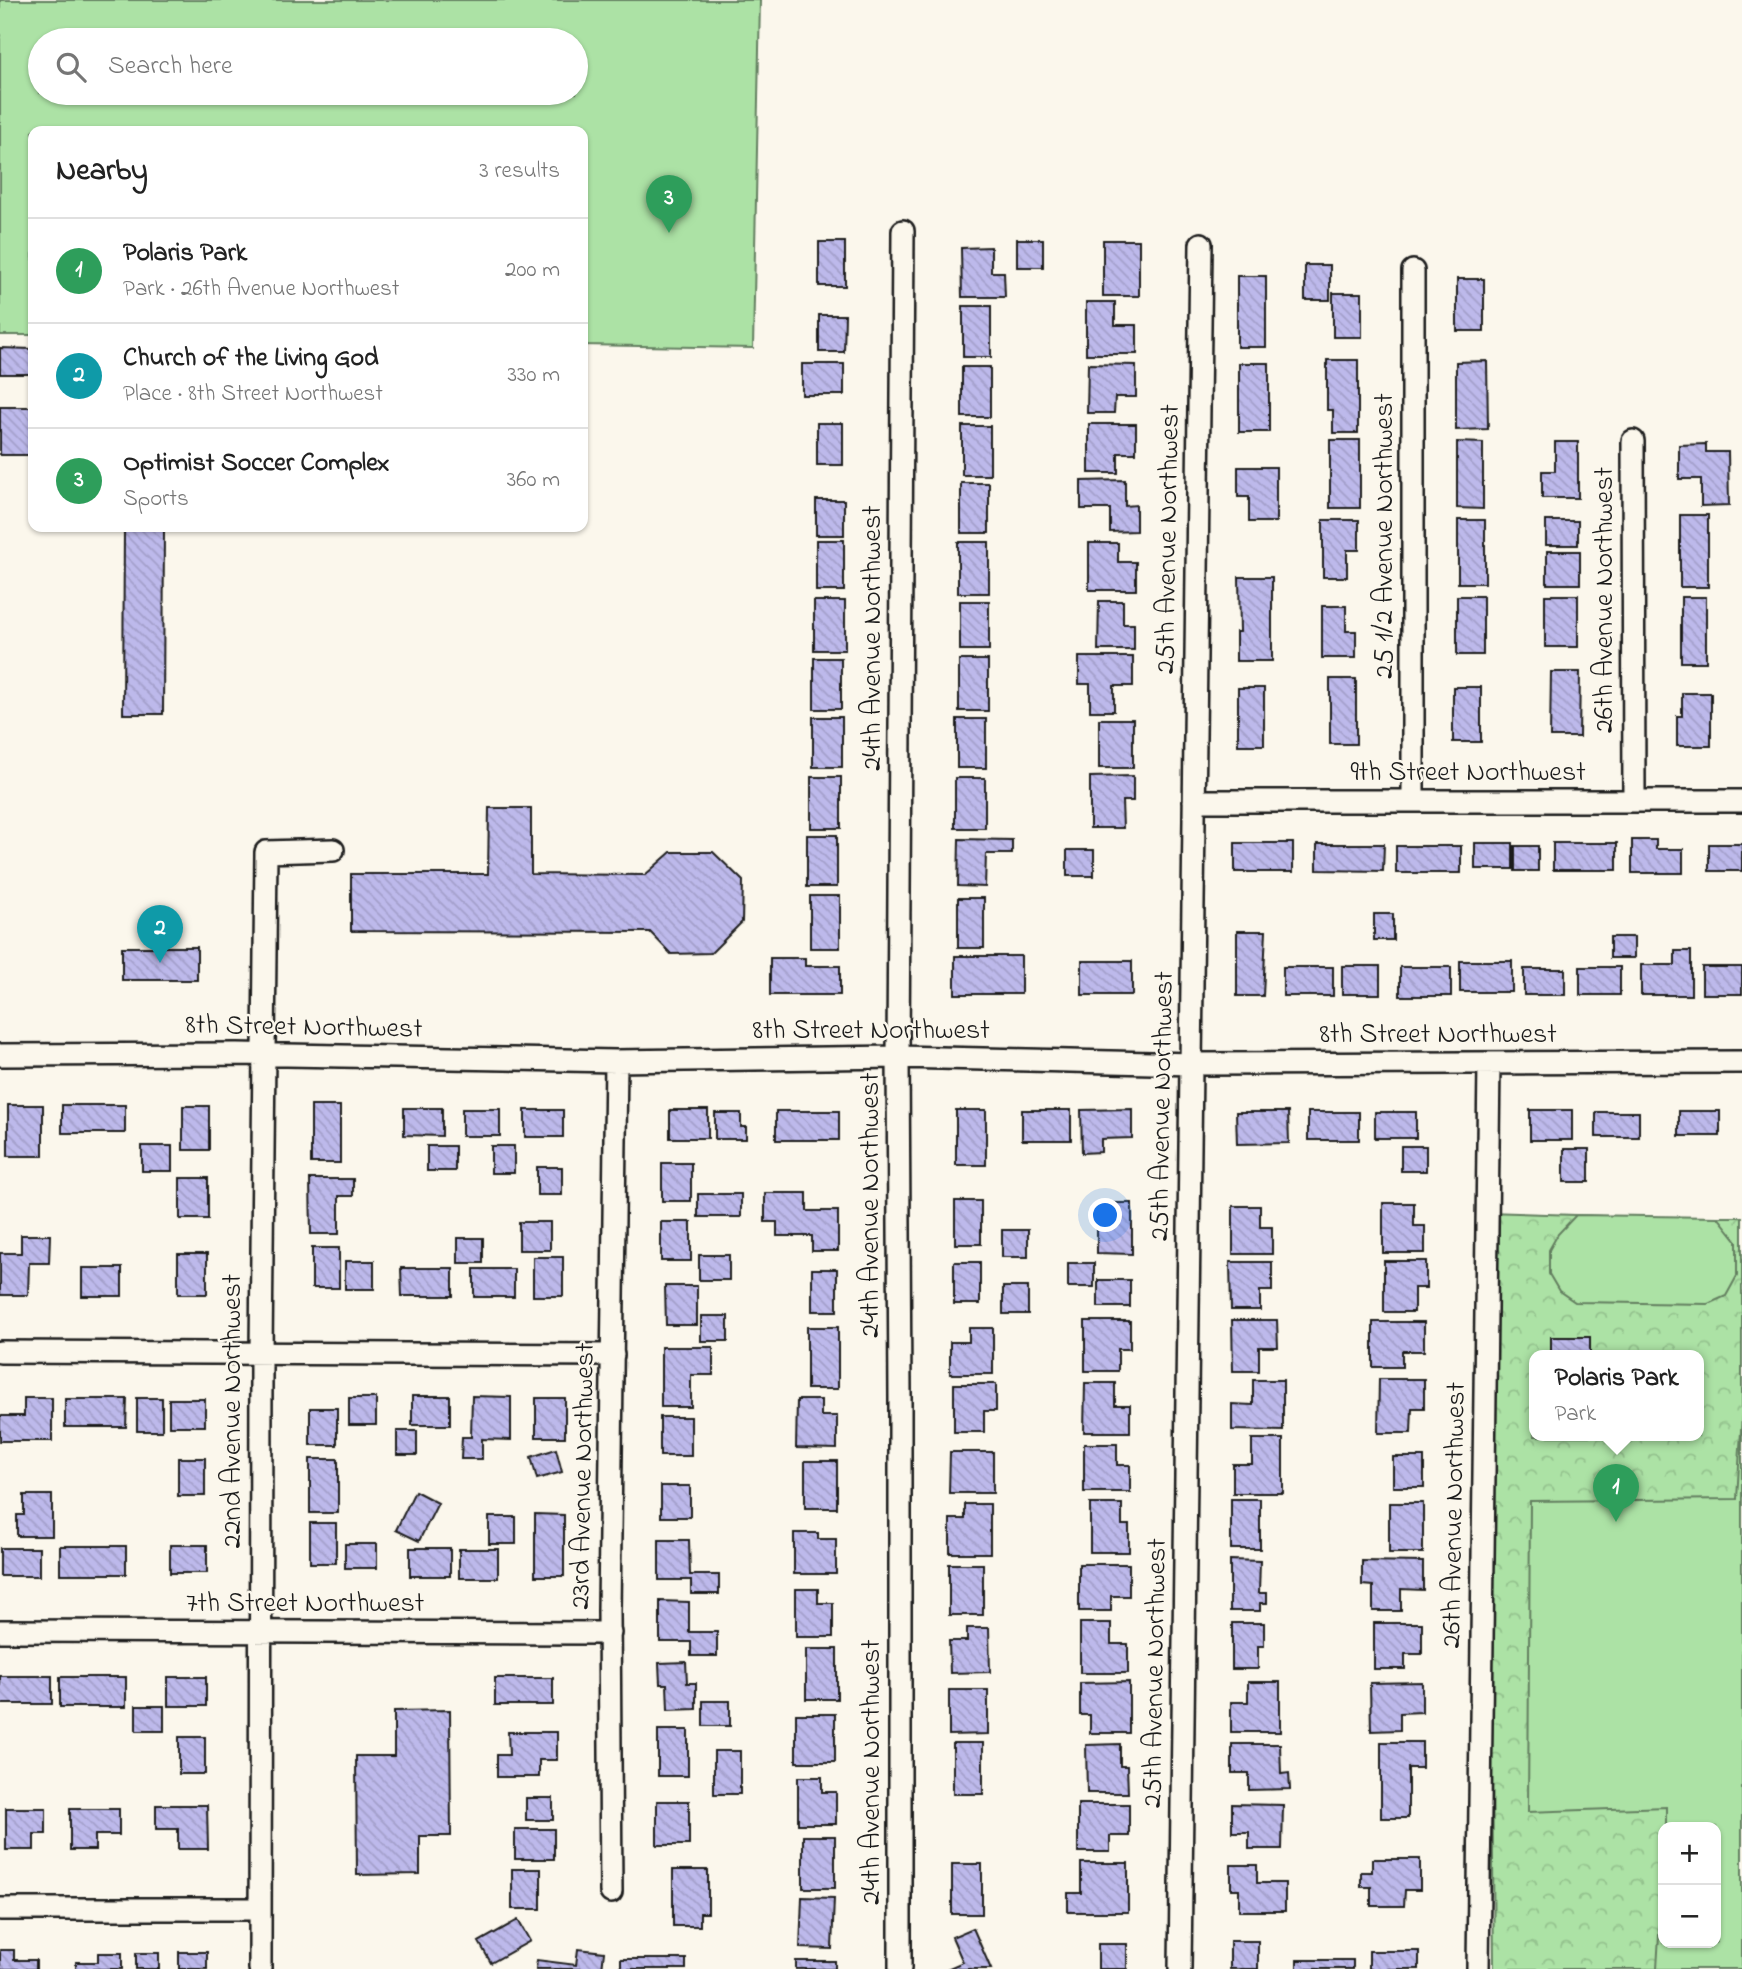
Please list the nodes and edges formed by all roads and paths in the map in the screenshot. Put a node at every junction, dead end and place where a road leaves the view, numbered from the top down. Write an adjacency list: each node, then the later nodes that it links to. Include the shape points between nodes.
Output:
1 (904, 231): 12 (street, 24th Avenue Northwest)
2 (1201, 244): 5 (street, 25th Avenue Northwest)
3 (1413, 271): 6 (street, 25 1/2 Avenue Northwest)
4 (1633, 441): 7 (street, 26th Avenue Northwest)
5 (1194, 801): 6 (street, 9th Street Northwest); 16 (street, 25th Avenue Northwest)
6 (1413, 801): 7 (street, 9th Street Northwest)
7 (1634, 801): 8 (street, 9th Street Northwest)
8 (1742, 801)
9 (333, 850): 11 (street, 22nd Avenue Northwest, via 266,852)
10 (0, 1055): 11 (street, 8th Street Northwest)
11 (265, 1055): 13 (street, 8th Street Northwest); 18 (street, 22nd Avenue Northwest)
12 (898, 1057): 13 (street, 8th Street Northwest); 16 (street, 8th Street Northwest); 27 (street, 24th Avenue Northwest)
13 (616, 1061): 19 (street, 23rd Avenue Northwest)
14 (1742, 1062): 15 (street, 8th Street Northwest)
15 (1489, 1063): 16 (street, 8th Street Northwest); 29 (street, 26th Avenue Northwest)
16 (1193, 1064): 28 (street, 25th Avenue Northwest)
17 (0, 1352): 18 (street)
18 (261, 1352): 19 (street); 21 (street, 22nd Avenue Northwest)
19 (613, 1355): 22 (street, 23rd Avenue Northwest)
20 (0, 1631): 21 (street, 7th Street Northwest)
21 (261, 1631): 22 (street, 7th Street Northwest); 25 (street, 22nd Avenue Northwest)
22 (610, 1633): 23 (street, 23rd Avenue Northwest)
23 (611, 1892)
24 (0, 1909): 25 (street)
25 (260, 1909): 26 (street, 22nd Avenue Northwest)
26 (260, 1969)
27 (900, 1969)
28 (1180, 1969)
29 (1478, 1969)

